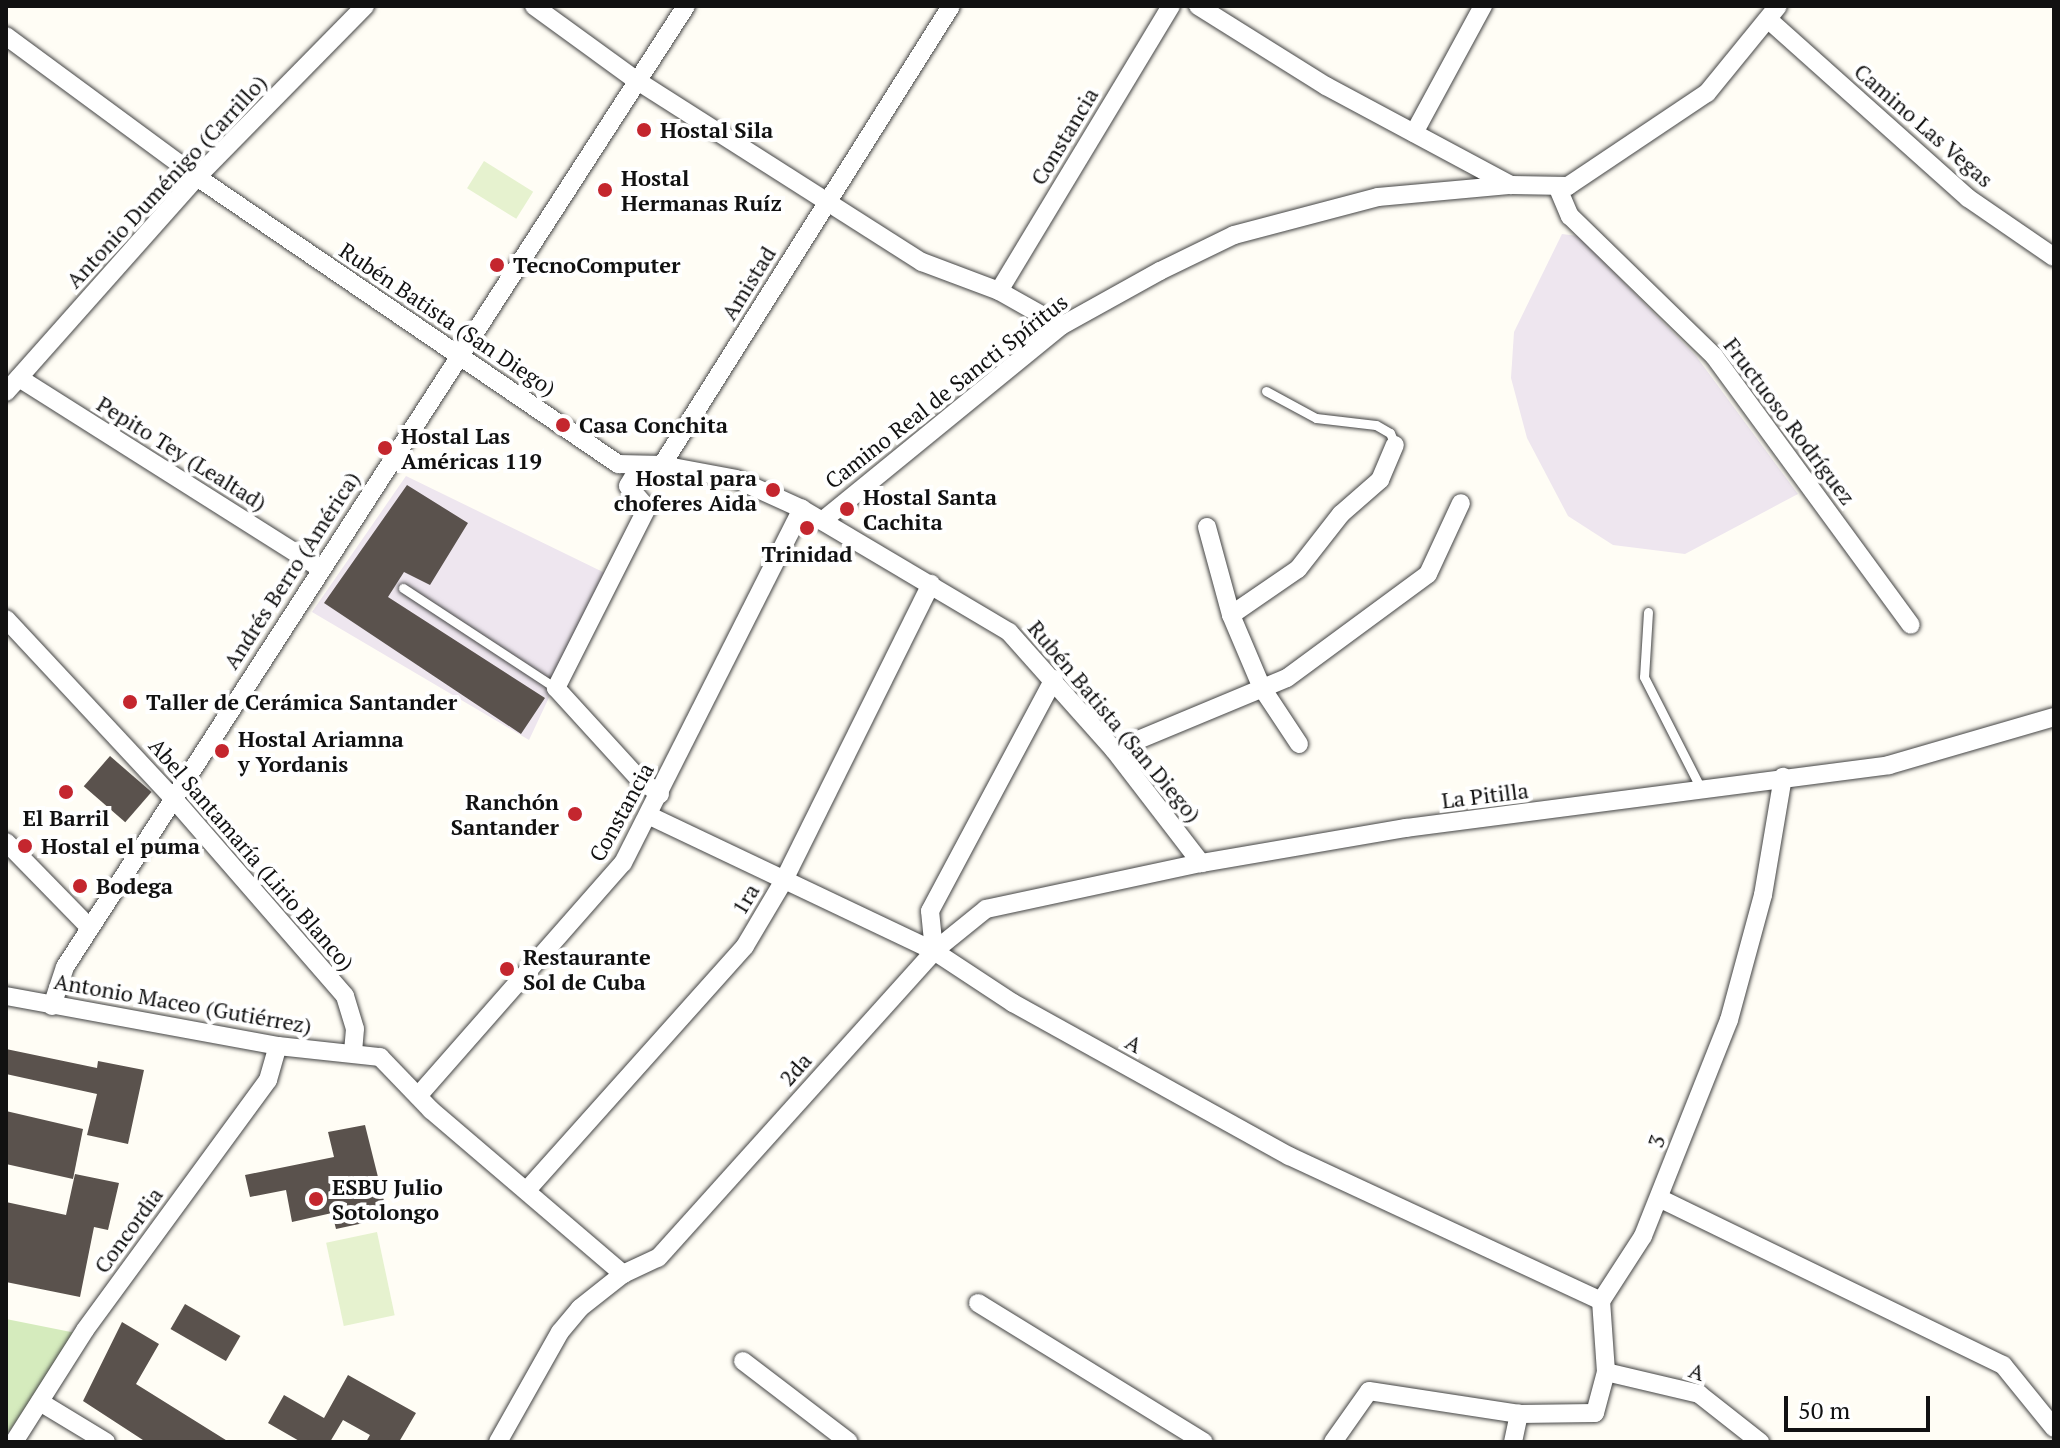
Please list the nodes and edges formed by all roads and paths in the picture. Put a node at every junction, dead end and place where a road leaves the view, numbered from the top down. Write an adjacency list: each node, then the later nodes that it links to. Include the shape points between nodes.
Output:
1 (365, 6): 12 (street, Antonio Duménigo (Carrillo))
2 (534, 6): 10 (street)
3 (686, 6): 10 (street, Andrés Berro (América))
4 (951, 6): 15 (street, Amistad)
5 (1171, 6): 17 (street, Constancia)
6 (1198, 6): 11 (street)
7 (1483, 6): 11 (street)
8 (1774, 14): 14 (street, Camino Real de Sancti Spíritus, via 1707,93 1568,186); 16 (street, Camino Las Vegas, via 1968,198)
9 (6, 36): 12 (street, Rubén Batista (San Diego))
10 (636, 80): 15 (street); 19 (street, Andrés Berro (América))
11 (1414, 133): 13 (street)
12 (197, 177): 19 (street, Rubén Batista (San Diego)); 20 (street, Antonio Duménigo (Carrillo))
13 (1511, 185): 14 (street, Camino Real de Sancti Spíritus); 18 (street, Camino Real de Sancti Spíritus, via 1378,197 1234,235)
14 (1557, 186): 36 (street, Fructuoso Rodríguez, via 1570,216 1714,356)
15 (827, 202): 17 (street, via 922,262); 24 (street, Amistad)
16 (2054, 257)
17 (999, 291): 18 (street)
18 (1061, 326): 28 (street, Camino Real de Sancti Spíritus)
19 (461, 356): 25 (street, Rubén Batista (San Diego), via 618,464); 30 (street, Andrés Berro (América))
20 (19, 378): 22 (street, Antonio Duménigo (Carrillo)); 30 (street, Pepito Tey (Lealtad))
21 (1266, 391): 23 (lane, via 1316,418 1376,425 1390,433)
22 (6, 392)
23 (1395, 445): 34 (street, via 1380,480 1341,514 1298,569)
24 (662, 465): 25 (street, Rubén Batista (San Diego)); 27 (street, Rubén Batista (San Diego), via 736,479)
25 (640, 466): 38 (street, via 628,486 647,508)
26 (1461, 503): 39 (street, via 1428,574 1287,678)
27 (802, 509): 28 (street, Rubén Batista (San Diego)); 45 (street, Constancia)
28 (822, 521): 31 (street, Rubén Batista (San Diego))
29 (1207, 527): 34 (street)
30 (319, 568): 46 (street, Andrés Berro (América))
31 (931, 584): 37 (street, Rubén Batista (San Diego), via 1009,632); 50 (street, 1ra)
32 (403, 588): 38 (lane)
33 (1648, 612): 44 (lane, via 1644,677)
34 (1231, 615): 39 (street)
35 (6, 619): 46 (street, Abel Santamaría (Lirio Blanco))
36 (1911, 625)
37 (1054, 679): 42 (street, Rubén Batista (San Diego)); 52 (street, via 930,911)
38 (556, 688): 45 (street, via 639,779)
39 (1262, 688): 41 (street); 42 (street)
40 (2054, 717): 43 (street, La Pitilla, via 1889,765)
41 (1299, 744)
42 (1114, 750): 49 (street, Rubén Batista (San Diego))
43 (1783, 777): 44 (street, La Pitilla); 59 (street, 3, via 1763,895 1729,1020)
44 (1702, 791): 49 (street, La Pitilla, via 1406,828)
45 (660, 794): 47 (street, Constancia)
46 (173, 798): 51 (street, Andrés Berro (América)); 56 (street, Abel Santamaría (Lirio Blanco), via 345,996 355,1029)
47 (650, 816): 50 (street, A); 57 (street, Constancia, via 590,905)
48 (6, 842): 51 (street)
49 (1201, 863): 52 (street, La Pitilla, via 986,909)
50 (783, 882): 52 (street, A); 58 (street, 1ra, via 711,989)
51 (90, 928): 54 (street, Andrés Berro (América), via 65,967)
52 (934, 951): 60 (street, 2da, via 658,1258); 61 (street, A, via 1013,1003 1289,1156)
53 (6, 996): 54 (street, Antonio Maceo (Gutiérrez))
54 (52, 1006): 55 (street, Antonio Maceo (Gutiérrez))
55 (278, 1046): 56 (street, Antonio Maceo (Gutiérrez)); 65 (street, Concordia, via 268,1080 85,1330)
56 (353, 1052): 57 (street, via 394,1066)
57 (418, 1096): 58 (street)
58 (527, 1190): 60 (street)
59 (1659, 1198): 61 (street, 3, via 1643,1236); 67 (street, via 2003,1365)
60 (623, 1274): 70 (street, 2da, via 598,1290 560,1332)
61 (1601, 1301): 64 (street)
62 (978, 1303): 72 (street)
63 (743, 1361): 71 (street)
64 (1606, 1372): 66 (street, via 1595,1413); 75 (street, A, via 1699,1394)
65 (40, 1402): 68 (street, Concordia); 69 (street)
66 (1519, 1414): 73 (street, via 1369,1391); 74 (street)
67 (2054, 1428)
68 (14, 1442)
69 (106, 1442)
70 (498, 1442)
71 (849, 1442)
72 (1204, 1442)
73 (1333, 1442)
74 (1513, 1442)
75 (1760, 1442)

